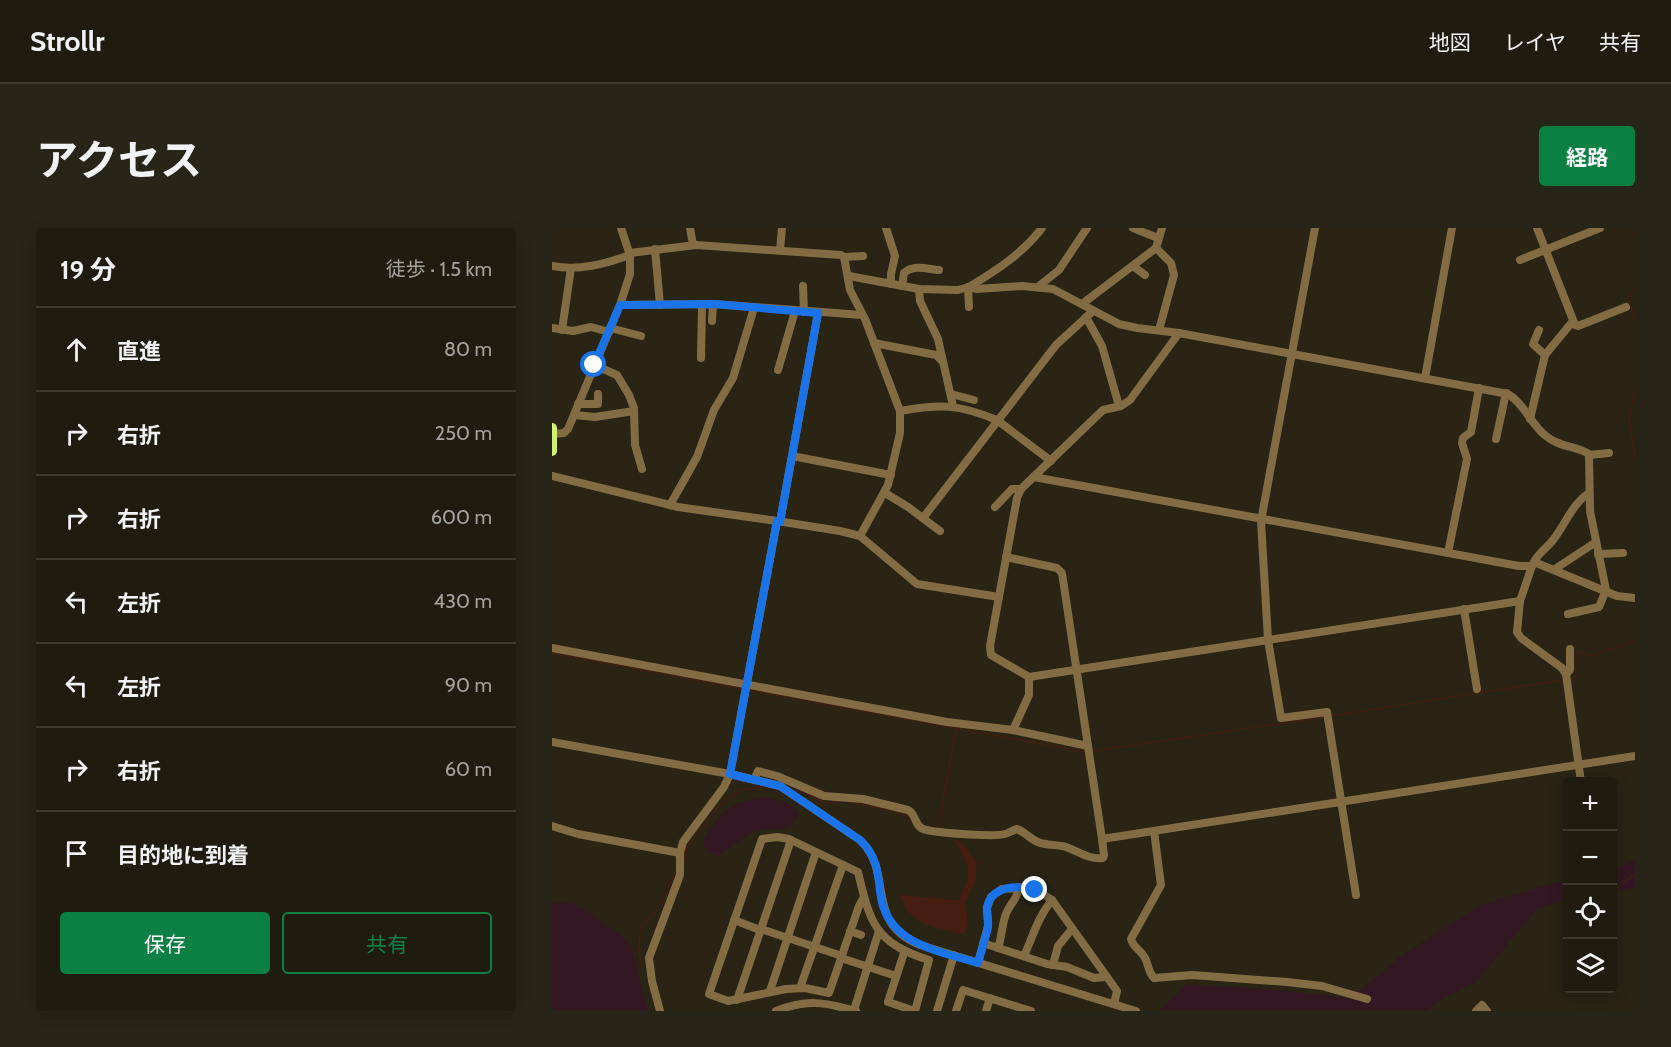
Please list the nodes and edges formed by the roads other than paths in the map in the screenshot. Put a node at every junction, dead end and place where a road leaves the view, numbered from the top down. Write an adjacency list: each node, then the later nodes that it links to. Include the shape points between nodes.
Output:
1 (621, 228): 19 (street)
2 (690, 228): 14 (street)
3 (782, 228): 18 (street)
4 (886, 228): 29 (street, via 895,256)
5 (1042, 228): 33 (street, via 1009,262)
6 (1088, 228): 32 (street, via 1059,270)
7 (1133, 228): 13 (street)
8 (1162, 228): 13 (street)
9 (1315, 228): 59 (street)
10 (1452, 228): 65 (street)
11 (1538, 228): 17 (street)
12 (1600, 228): 17 (street)
13 (1158, 238): 15 (street)
14 (693, 245): 16 (street); 18 (street)
15 (1156, 248): 24 (street); 54 (street, via 1171,263 1174,275)
16 (655, 249): 19 (street); 38 (street)
17 (1546, 249): 22 (street); 50 (street)
18 (780, 250): 21 (street)
19 (630, 254): 25 (street, via 601,265); 37 (street, via 630,274)
20 (863, 256): 21 (street)
21 (844, 257): 28 (street)
22 (1520, 260)
23 (552, 266): 25 (street)
24 (1133, 266): 27 (street); 36 (street)
25 (571, 268): 52 (street)
26 (939, 270): 31 (street, via 910,268 904,273)
27 (1145, 275)
28 (849, 276): 29 (street); 47 (street, via 850,291)
29 (891, 284): 31 (street)
30 (803, 286): 45 (street)
31 (903, 286): 34 (street)
32 (1040, 286): 33 (street); 36 (street)
33 (969, 287): 34 (street); 42 (street)
34 (920, 289): 62 (street, via 920,301)
35 (713, 304): 39 (street); 41 (street); 49 (street)
36 (1082, 304): 44 (street)
37 (620, 305): 38 (street); 53 (street)
38 (660, 305): 39 (street)
39 (702, 305): 61 (street)
40 (1626, 307): 50 (street, via 1578,326)
41 (754, 308): 43 (street); 94 (street, via 734,378 714,410 697,457)
42 (969, 308)
43 (795, 311): 45 (street); 64 (street)
44 (1093, 311): 48 (street); 54 (street, via 1119,324)
45 (804, 312): 46 (street)
46 (818, 313): 47 (street); 85 (street)
47 (862, 315): 58 (street)
48 (1086, 317): 73 (street, via 1101,342); 78 (street, via 1056,345)
49 (712, 321)
50 (1573, 321): 60 (street)
51 (552, 327): 52 (street)
52 (562, 330): 53 (street)
53 (610, 330): 57 (street); 63 (street)
54 (1160, 330): 56 (street)
55 (1539, 330): 60 (street, via 1533,344)
56 (1179, 333): 59 (street); 73 (street, via 1136,393)
57 (641, 336)
58 (874, 343): 62 (street, via 936,355); 75 (street)
59 (1292, 353): 65 (street); 96 (street)
60 (1545, 355): 77 (street)
61 (701, 358)
62 (945, 363): 69 (street)
63 (594, 365): 71 (street); 74 (street, via 617,375)
64 (778, 370)
65 (1425, 378): 66 (street)
66 (1479, 388): 67 (street); 102 (street, via 1471,432 1462,443 1467,459)
67 (1506, 393): 77 (street); 81 (street)
68 (598, 394): 71 (street, via 598,404)
69 (951, 394): 70 (street); 72 (street)
70 (974, 399)
71 (578, 404): 76 (street)
72 (952, 406): 75 (street); 78 (street)
73 (1119, 406): 86 (street, via 1103,410)
74 (634, 411): 76 (street, via 595,417); 87 (street, via 635,445)
75 (900, 411): 88 (street, via 900,433)
76 (573, 415): 80 (street, via 566,432)
77 (1530, 419): 84 (street, via 1554,442)
78 (997, 420): 86 (street); 97 (street)
79 (552, 428): 80 (main road)
80 (552, 434): 82 (main road)
81 (1496, 439)
82 (552, 451)
83 (1609, 453): 84 (street)
84 (1590, 455): 93 (street)
85 (792, 456): 88 (street); 98 (street)
86 (1051, 461): 90 (street)
87 (642, 470)
88 (891, 475): 92 (street)
89 (552, 476): 94 (street)
90 (1034, 477): 91 (street); 96 (street)
91 (1021, 489): 95 (street, via 1012,489); 105 (street)
92 (885, 493): 97 (street); 100 (street)
93 (1589, 493): 101 (street); 106 (street)
94 (670, 505): 98 (street)
95 (995, 507)
96 (1262, 517): 102 (street); 114 (street)
97 (923, 518): 99 (street)
98 (778, 521): 100 (street); 120 (street)
99 (940, 531)
100 (860, 536): 109 (street, via 917,584)
101 (1596, 542): 103 (street); 107 (street)
102 (1448, 553): 106 (street, via 1519,566)
103 (1598, 554): 104 (street); 108 (street)
104 (1623, 554)
105 (1006, 557): 109 (street); 117 (street, via 1060,570)
106 (1533, 564): 107 (street); 111 (street)
107 (1555, 570): 108 (street)
108 (1606, 591): 110 (street); 113 (street, via 1599,607)
109 (999, 597): 119 (street, via 990,652)
110 (1635, 598)
111 (1520, 601): 112 (street); 118 (street, via 1518,634)
112 (1464, 609): 114 (street); 121 (street)
113 (1568, 614)
114 (1268, 640): 117 (street); 130 (street, via 1281,718 1327,712)
115 (552, 648): 120 (street)
116 (1570, 649): 118 (street, via 1570,670)
117 (1076, 669): 119 (street); 124 (street)
118 (1566, 674): 126 (street)
119 (1029, 677): 122 (street, via 1029,695)
120 (746, 684): 122 (street, via 947,722); 127 (street)
121 (1477, 689)
122 (1013, 730): 124 (street)
123 (552, 742): 127 (street)
124 (1089, 750): 133 (street)
125 (1635, 756): 126 (street)
126 (1579, 764): 128 (street); 130 (street)
127 (730, 774): 129 (street); 136 (street, via 683,842)
128 (1580, 777)
129 (754, 780): 133 (street, via 758,771 824,796 863,799 908,810 921,828 933,832 974,835 1017,829 1035,841 1099,859 1104,855); 153 (street, via 791,792 860,840 873,858 881,902 895,927 915,943)
130 (1341, 802): 132 (street); 139 (street)
131 (552, 826): 136 (street)
132 (1155, 831): 133 (street); 164 (street, via 1161,885 1131,939 1154,978 1192,975 1287,982 1322,986)
133 (1102, 839)
134 (791, 840): 135 (street); 142 (street, via 762,839); 143 (street)
135 (816, 852): 137 (street); 148 (street)
136 (680, 853): 168 (street, via 680,875 649,958)
137 (843, 865): 140 (street, via 858,872); 150 (street)
138 (1019, 887): 141 (street, via 1035,890); 149 (street, via 1002,889 991,897); 151 (street, via 1006,915)
139 (1356, 895)
140 (864, 897): 145 (street); 146 (street)
141 (1052, 900): 144 (street); 154 (street, via 1041,912)
142 (734, 920): 143 (street); 165 (street, via 709,994)
143 (760, 929): 148 (street); 165 (street)
144 (1072, 929): 157 (street, via 1058,946); 160 (street)
145 (850, 931): 147 (street); 155 (street)
146 (879, 931): 152 (street); 158 (street)
147 (861, 935)
148 (788, 938): 150 (street); 162 (street)
149 (983, 943): 151 (street); 156 (street)
150 (814, 947): 155 (street); 161 (street)
151 (998, 948): 154 (street)
152 (904, 952): 159 (street); 171 (street, via 929,960)
153 (954, 955): 156 (street); 172 (street)
154 (1024, 956): 157 (street)
155 (841, 957): 158 (street); 161 (street, via 829,993)
156 (978, 963): 166 (street)
157 (1053, 965): 160 (street, via 1095,978)
158 (868, 967): 159 (street); 170 (street)
159 (896, 976): 171 (street, via 888,1002)
160 (1106, 977): 166 (street, via 1117,991)
161 (800, 988): 162 (street)
162 (770, 991): 165 (street)
163 (990, 998): 167 (street); 173 (street, via 963,990); 174 (street)
164 (1367, 999)
165 (737, 1000)
166 (1114, 1004): 176 (street)
167 (1016, 1009): 175 (street)
168 (660, 1011)
169 (776, 1011): 170 (street, via 805,1002)
170 (855, 1011)
171 (915, 1011)
172 (937, 1011)
173 (956, 1011)
174 (986, 1011)
175 (1031, 1011)
176 (1137, 1011)
177 (1476, 1011): 178 (street, via 1482,1005)
178 (1487, 1011)

